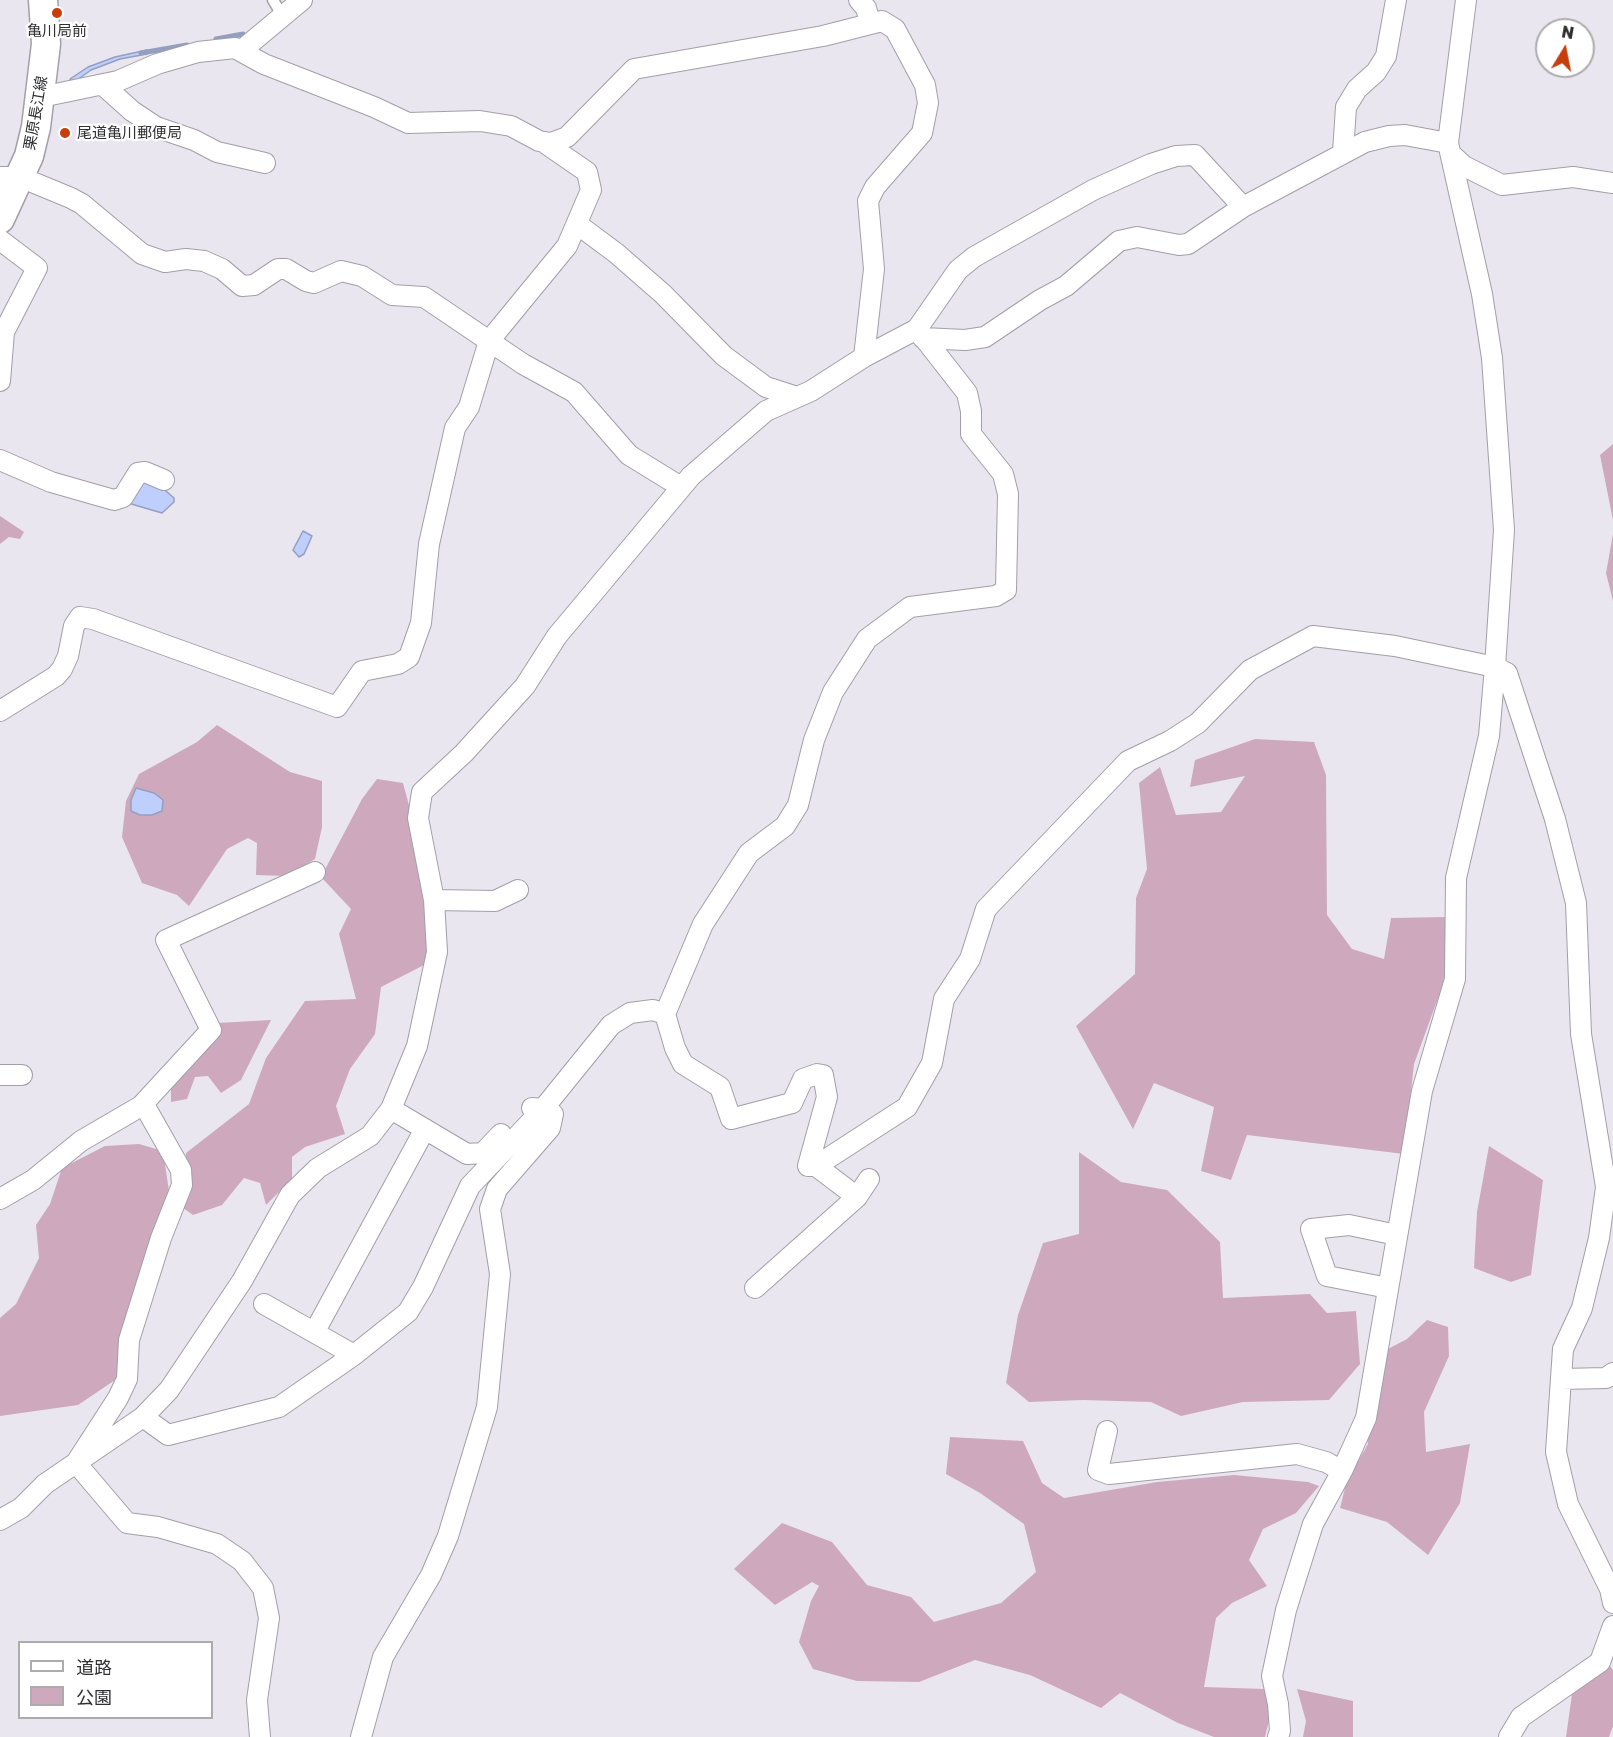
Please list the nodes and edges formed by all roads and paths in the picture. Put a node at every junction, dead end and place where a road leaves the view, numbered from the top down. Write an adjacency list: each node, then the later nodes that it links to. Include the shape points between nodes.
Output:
1 (43, 0): 10 (main road, 栗原長江線, via 46,44)
2 (302, 0): 6 (street)
3 (860, 0): 7 (street)
4 (1396, 0): 13 (street, via 1386,56 1346,107)
5 (1466, 0): 12 (street)
6 (278, 7): 8 (street)
7 (870, 22): 11 (street, via 824,36 634,69 567,137); 23 (street, via 882,21 895,28 925,85 928,103 922,133 875,187 868,201 874,269)
8 (242, 50): 9 (street, via 198,52); 11 (street, via 264,64 408,123 501,124)
9 (103, 85): 10 (street); 14 (street, via 132,111 162,130 217,152)
10 (41, 97): 15 (main road, 栗原長江線, via 29,156)
11 (545, 143): 19 (street, via 587,172 591,190)
12 (1449, 149): 13 (street, via 1397,135 1365,142); 16 (street, via 1464,166 1502,184 1573,177); 29 (street, via 1482,294 1491,358 1503,530)
13 (1344, 152): 17 (street)
14 (265, 164)
15 (10, 177): 18 (main road, 栗原長江線); 22 (street, via 82,204 113,233 150,258 165,262 204,261 246,287 279,269 314,283 334,272 352,273 392,295 424,297)
16 (1613, 183)
17 (1243, 207): 21 (street, via 1188,243 1179,245 1137,237 1119,241 1066,286 985,337 965,340); 21 (street, via 1195,155 1151,164 1093,190 974,257 958,270)
18 (0, 219)
19 (577, 224): 22 (street, via 567,246); 25 (street, via 663,294 724,356 766,387)
20 (0, 240): 24 (street, via 37,268 4,332)
21 (920, 334): 23 (street); 34 (street, via 967,393 971,434 1003,474 1008,494 1006,590 996,596 910,607 867,639 833,692 814,740 798,804 785,826 749,854 703,924)
22 (489, 341): 28 (street, via 574,392 628,454); 30 (street, via 469,407 452,434 429,544 421,623 413,651 404,662 362,671 338,707 80,617 62,669)
23 (864, 357): 25 (street, via 832,379)
24 (0, 381)
25 (794, 396): 28 (street, via 758,417)
26 (0, 460): 27 (street, via 51,482 114,501 123,497 138,474 145,472)
27 (164, 480)
28 (681, 487): 33 (street, via 557,636 525,686 423,792 418,818)
29 (1495, 667): 41 (street, via 1395,646 1313,636 1250,670 1198,723 1128,761 986,909 970,959 944,999 932,1063 907,1107); 45 (street, via 1489,736 1456,878 1455,979 1422,1091); 52 (street, via 1507,673 1555,819 1576,903 1581,1035 1606,1187 1599,1238 1582,1308 1563,1349)
30 (0, 711)
31 (315, 872): 37 (street, via 166,940 211,1030)
32 (518, 890): 33 (street, via 495,901)
33 (434, 900): 38 (street, via 437,952 424,1020)
34 (664, 1014): 39 (street, via 653,1010 630,1013 611,1026); 41 (street, via 683,1064 720,1087 731,1119 792,1103 803,1079 823,1075 827,1097 808,1166)
35 (22, 1075): 36 (street)
36 (0, 1076)
37 (141, 1106): 44 (street, via 81,1141 33,1180); 55 (street, via 181,1170 182,1185 135,1316 127,1379)
38 (391, 1108): 40 (street); 53 (street, via 370,1136 318,1168 290,1195 242,1281 169,1390)
39 (543, 1109): 40 (street, via 527,1108 483,1153 467,1154); 50 (street, via 470,1186 408,1312); 61 (street, via 553,1114 550,1128 497,1189 490,1209 500,1274 487,1407 448,1536 431,1575 383,1657)
40 (425, 1129): 49 (street)
41 (816, 1166): 43 (street)
42 (869, 1179): 43 (street)
43 (856, 1197): 46 (street)
44 (0, 1199)
45 (1397, 1234): 47 (street); 47 (street, via 1349,1226 1311,1229 1327,1276)
46 (755, 1288)
47 (1388, 1288): 56 (street, via 1366,1418)
48 (264, 1304): 49 (street)
49 (315, 1331): 50 (street)
50 (354, 1355): 53 (street, via 279,1407 168,1435)
51 (1613, 1373): 52 (street, via 1606,1378)
52 (1561, 1379): 58 (street, via 1556,1452 1568,1504 1610,1589)
53 (143, 1417): 55 (street)
54 (1107, 1431): 56 (street, via 1098,1470 1109,1474 1297,1454)
55 (76, 1463): 57 (street); 60 (street, via 127,1523 158,1527 217,1544 242,1561 263,1588 268,1618 257,1700)
56 (1342, 1471): 62 (street, via 1313,1524 1286,1610 1272,1676 1278,1704)
57 (0, 1520)
58 (1613, 1603)
59 (1613, 1626): 63 (street, via 1600,1662 1521,1717)
60 (260, 1737)
61 (361, 1737)
62 (1278, 1737)
63 (1509, 1737)

